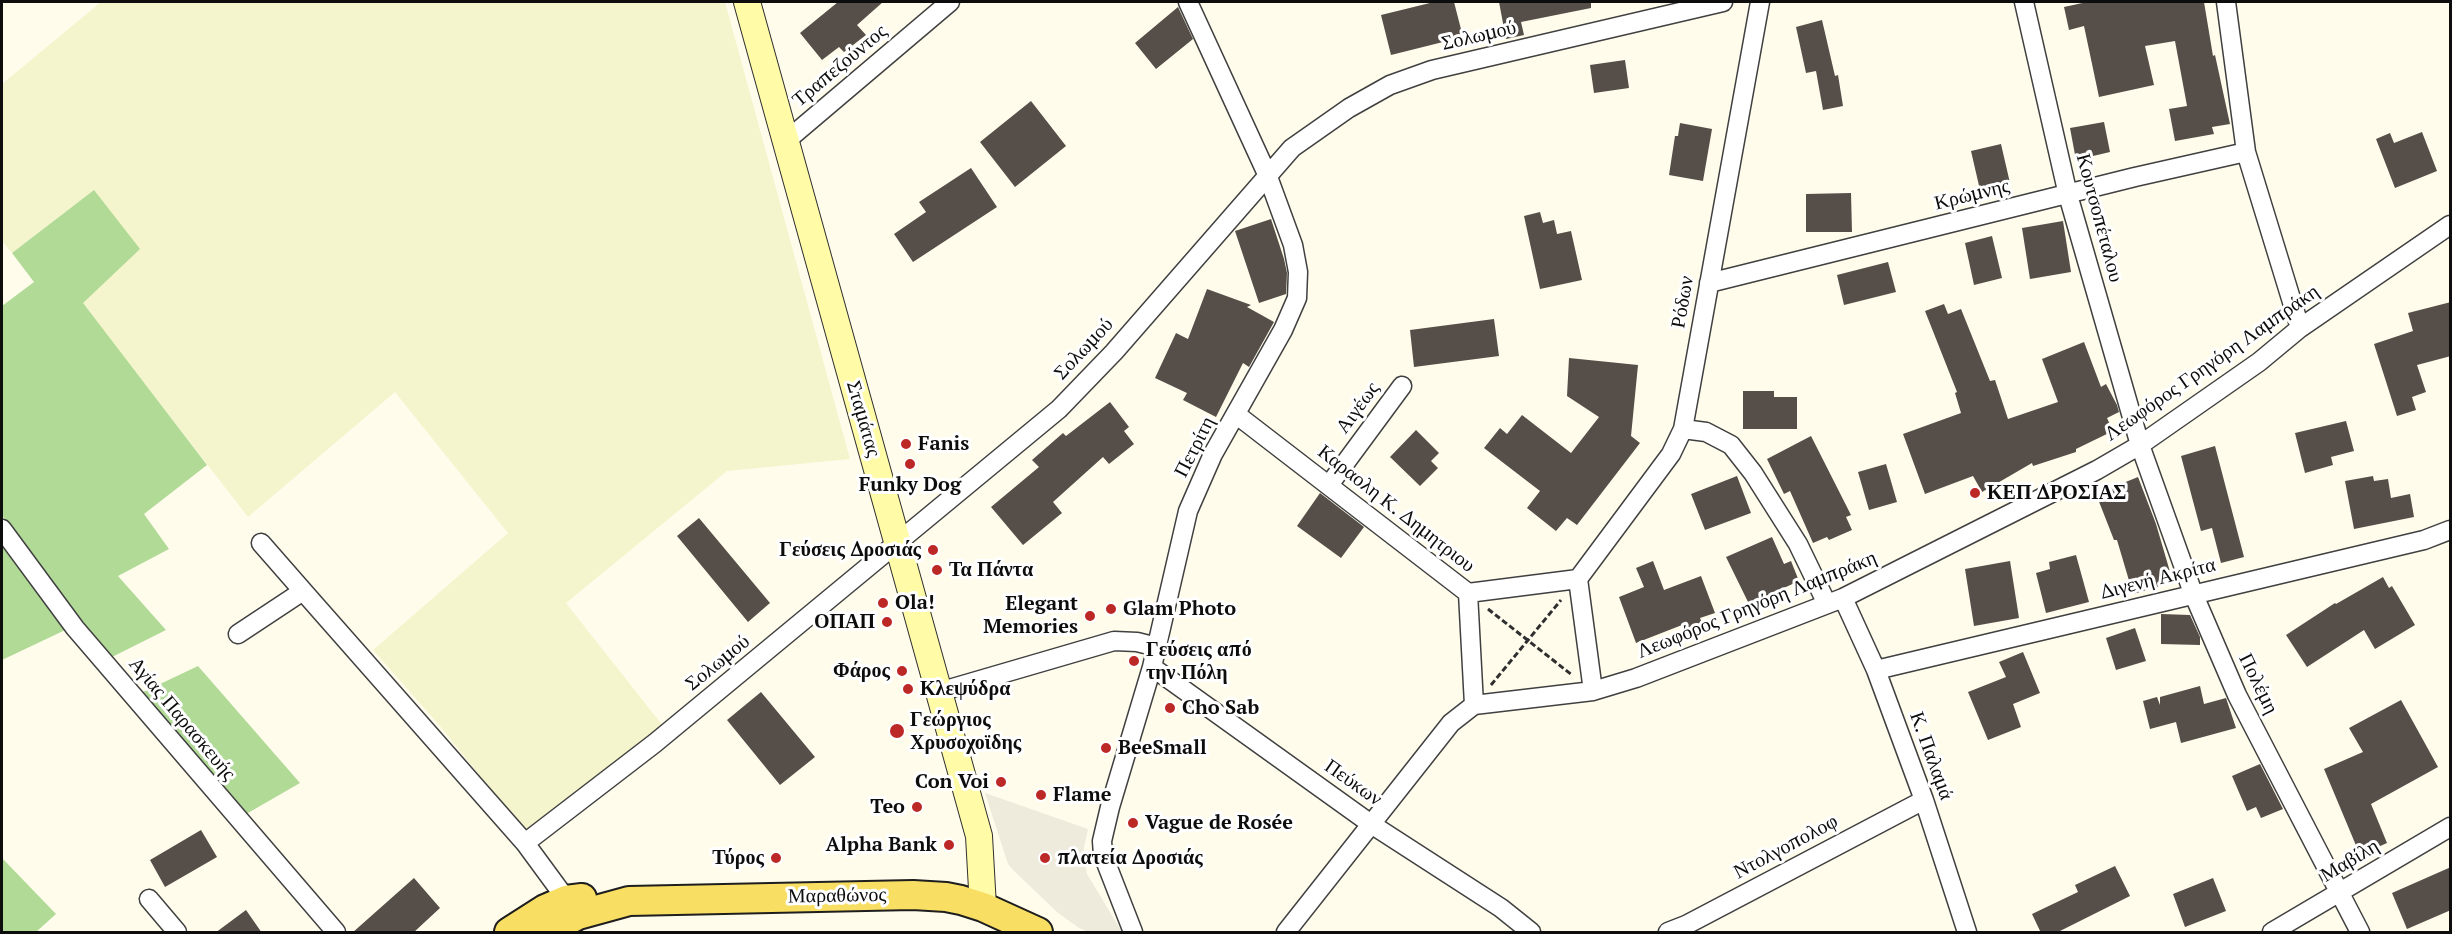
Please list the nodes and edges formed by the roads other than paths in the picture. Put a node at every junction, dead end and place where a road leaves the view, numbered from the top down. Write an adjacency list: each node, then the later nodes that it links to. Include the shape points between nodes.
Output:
1 (747, 2): 8 (street, Σταμάτας)
2 (950, 2): 8 (street, Τραπεζούντος)
3 (1188, 2): 10 (street, Πετρίτη)
4 (1723, 2): 10 (street, Σολωμού, via 1432,70 1390,85 1292,148)
5 (1760, 2): 13 (street, Ρόδων)
6 (2024, 2): 11 (street, Κουτσοπέταλου)
7 (2226, 2): 9 (street)
8 (786, 141): 22 (street, Σταμάτας)
9 (2246, 152): 11 (street, Κρώμνης); 14 (street)
10 (1267, 174): 16 (street, Πετρίτη, via 1293,245 1297,298); 22 (street, Σολωμού, via 1114,352 1059,409)
11 (2068, 195): 13 (street, Κρώμνης); 18 (street, Κουτσοπέταλου)
12 (2451, 225): 14 (street, Λεωφόρος Γρηγόρη Λαμπράκη)
13 (1709, 283): 17 (street, Ρόδων)
14 (2300, 328): 18 (street, Λεωφόρος Γρηγόρη Λαμπράκη, via 2259,362)
15 (1402, 386): 19 (street, Αιγέως)
16 (1237, 415): 19 (street, Καραολη Κ. Δημητριου); 30 (street, Πετρίτη, via 1213,454 1188,511)
17 (1683, 429): 24 (street, Ρόδων, via 1671,454); 28 (street, Κ. Παλαμά, via 1706,432 1731,445 1754,473)
18 (2140, 445): 27 (street, Πολέμη); 28 (street, Λεωφόρος Γρηγόρη Λαμπράκη)
19 (1329, 485): 26 (street, Καραολη Κ. Δημητριου)
20 (2, 529): 45 (street, Αγίας Παρασκευής, via 75,628)
21 (2451, 530): 27 (street, Διγενή Ακρίτα, via 2424,540)
22 (897, 541): 34 (street, Σταμάτας); 39 (street, Σολωμού, via 655,743)
23 (261, 543): 25 (street)
24 (1578, 579): 26 (street, Καραολη Κ. Δημητριου); 33 (street)
25 (303, 591): 29 (street); 39 (street)
26 (1468, 593): 35 (street)
27 (2193, 593): 32 (street, Διγενή Ακρίτα); 40 (street, Πολέμη, via 2237,694)
28 (1835, 601): 32 (street, Κ. Παλαμά); 33 (street, Λεωφόρος Γρηγόρη Λαμπράκη)
29 (237, 634)
30 (1157, 647): 31 (street, Πετρίτη); 34 (street, via 1114,641)
31 (1152, 667): 37 (street, Πεύκων); 49 (street, Πετρίτη, via 1102,841 1104,862)
32 (1876, 670): 36 (street, Κ. Παλαμά)
33 (1593, 691): 35 (street, Λεωφόρος Γρηγόρη Λαμπράκη)
34 (939, 692): 43 (street, Σταμάτας, via 979,836)
35 (1474, 705): 37 (street, via 1451,723)
36 (1924, 800): 52 (street, Ντολγοπολοφ); 53 (street, Κ. Παλαμά)
37 (1371, 824): 50 (street); 51 (street, Πεύκων, via 1502,909)
38 (2451, 827): 40 (street, Μαβίλη)
39 (525, 843): 42 (street)
40 (2341, 893): 54 (street, Μαβίλη); 55 (street, Πολέμη)
41 (149, 899): 44 (street)
42 (572, 908): 43 (main road, Μαραθώνος, via 629,901 913,895 946,897); 46 (main road, Μαραθώνος, via 545,909); 47 (main road, Μαραθώνος)
43 (992, 911): 48 (main road, Μαραθώνος)
44 (177, 933)
45 (336, 933)
46 (509, 933)
47 (546, 933)
48 (1038, 933)
49 (1133, 933)
50 (1286, 933)
51 (1531, 933)
52 (1668, 933)
53 (1967, 933)
54 (2272, 933)
55 (2360, 933)

